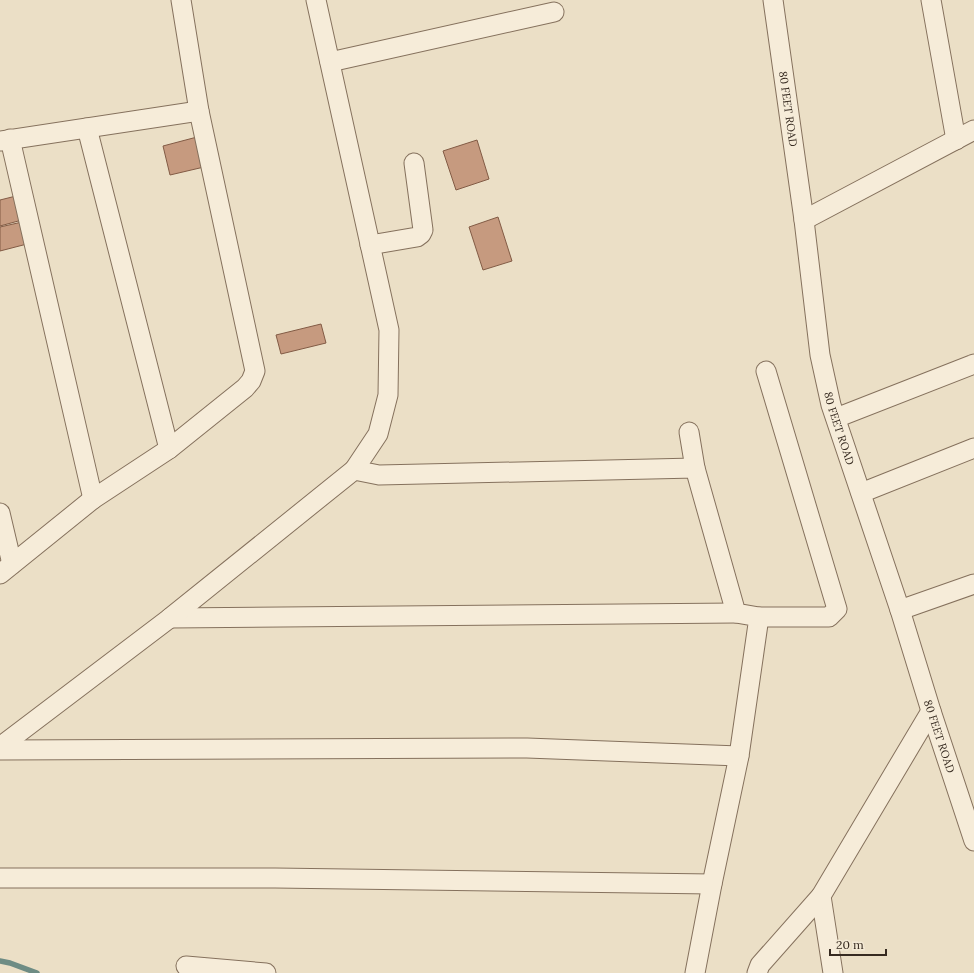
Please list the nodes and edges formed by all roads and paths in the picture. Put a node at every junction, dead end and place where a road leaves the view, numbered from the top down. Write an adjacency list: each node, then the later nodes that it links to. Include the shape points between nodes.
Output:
1 (181, 0): 7 (street)
2 (316, 0): 6 (street)
3 (772, 0): 13 (street, 80 FEET ROAD)
4 (931, 0): 11 (street)
5 (554, 12): 6 (street)
6 (330, 62): 14 (street)
7 (199, 110): 8 (street); 20 (street, via 255,371 245,388)
8 (87, 128): 10 (street); 20 (street)
9 (974, 130): 11 (street)
10 (5, 140): 24 (street)
11 (956, 140): 13 (street)
12 (414, 163): 14 (street, via 423,230 421,234 417,237)
13 (804, 220): 17 (street, 80 FEET ROAD, via 820,355)
14 (370, 245): 22 (street, via 389,330 388,395 378,434)
15 (974, 364): 17 (street)
16 (766, 371): 30 (street, via 837,609 829,617)
17 (836, 418): 23 (street, 80 FEET ROAD)
18 (689, 432): 21 (street)
19 (974, 448): 23 (street)
20 (169, 449): 24 (street)
21 (695, 468): 22 (street, via 379,475); 29 (street)
22 (354, 470): 31 (street)
23 (861, 493): 28 (street, 80 FEET ROAD)
24 (93, 499): 26 (street)
25 (0, 513): 26 (street)
26 (6, 569)
27 (974, 584): 28 (street)
28 (900, 610): 32 (street, 80 FEET ROAD)
29 (736, 613): 30 (street); 31 (street)
30 (759, 617): 34 (street)
31 (170, 618): 33 (street)
32 (931, 711): 35 (street, 80 FEET ROAD); 38 (street)
33 (0, 748): 34 (street, via 527,748)
34 (739, 756): 37 (street)
35 (974, 841)
36 (0, 878): 37 (street, via 275,878)
37 (712, 884): 41 (street)
38 (821, 896): 42 (street, via 760,965); 43 (street)
39 (186, 966): 40 (street)
40 (266, 973)
41 (695, 973)
42 (757, 973)
43 (833, 973)

